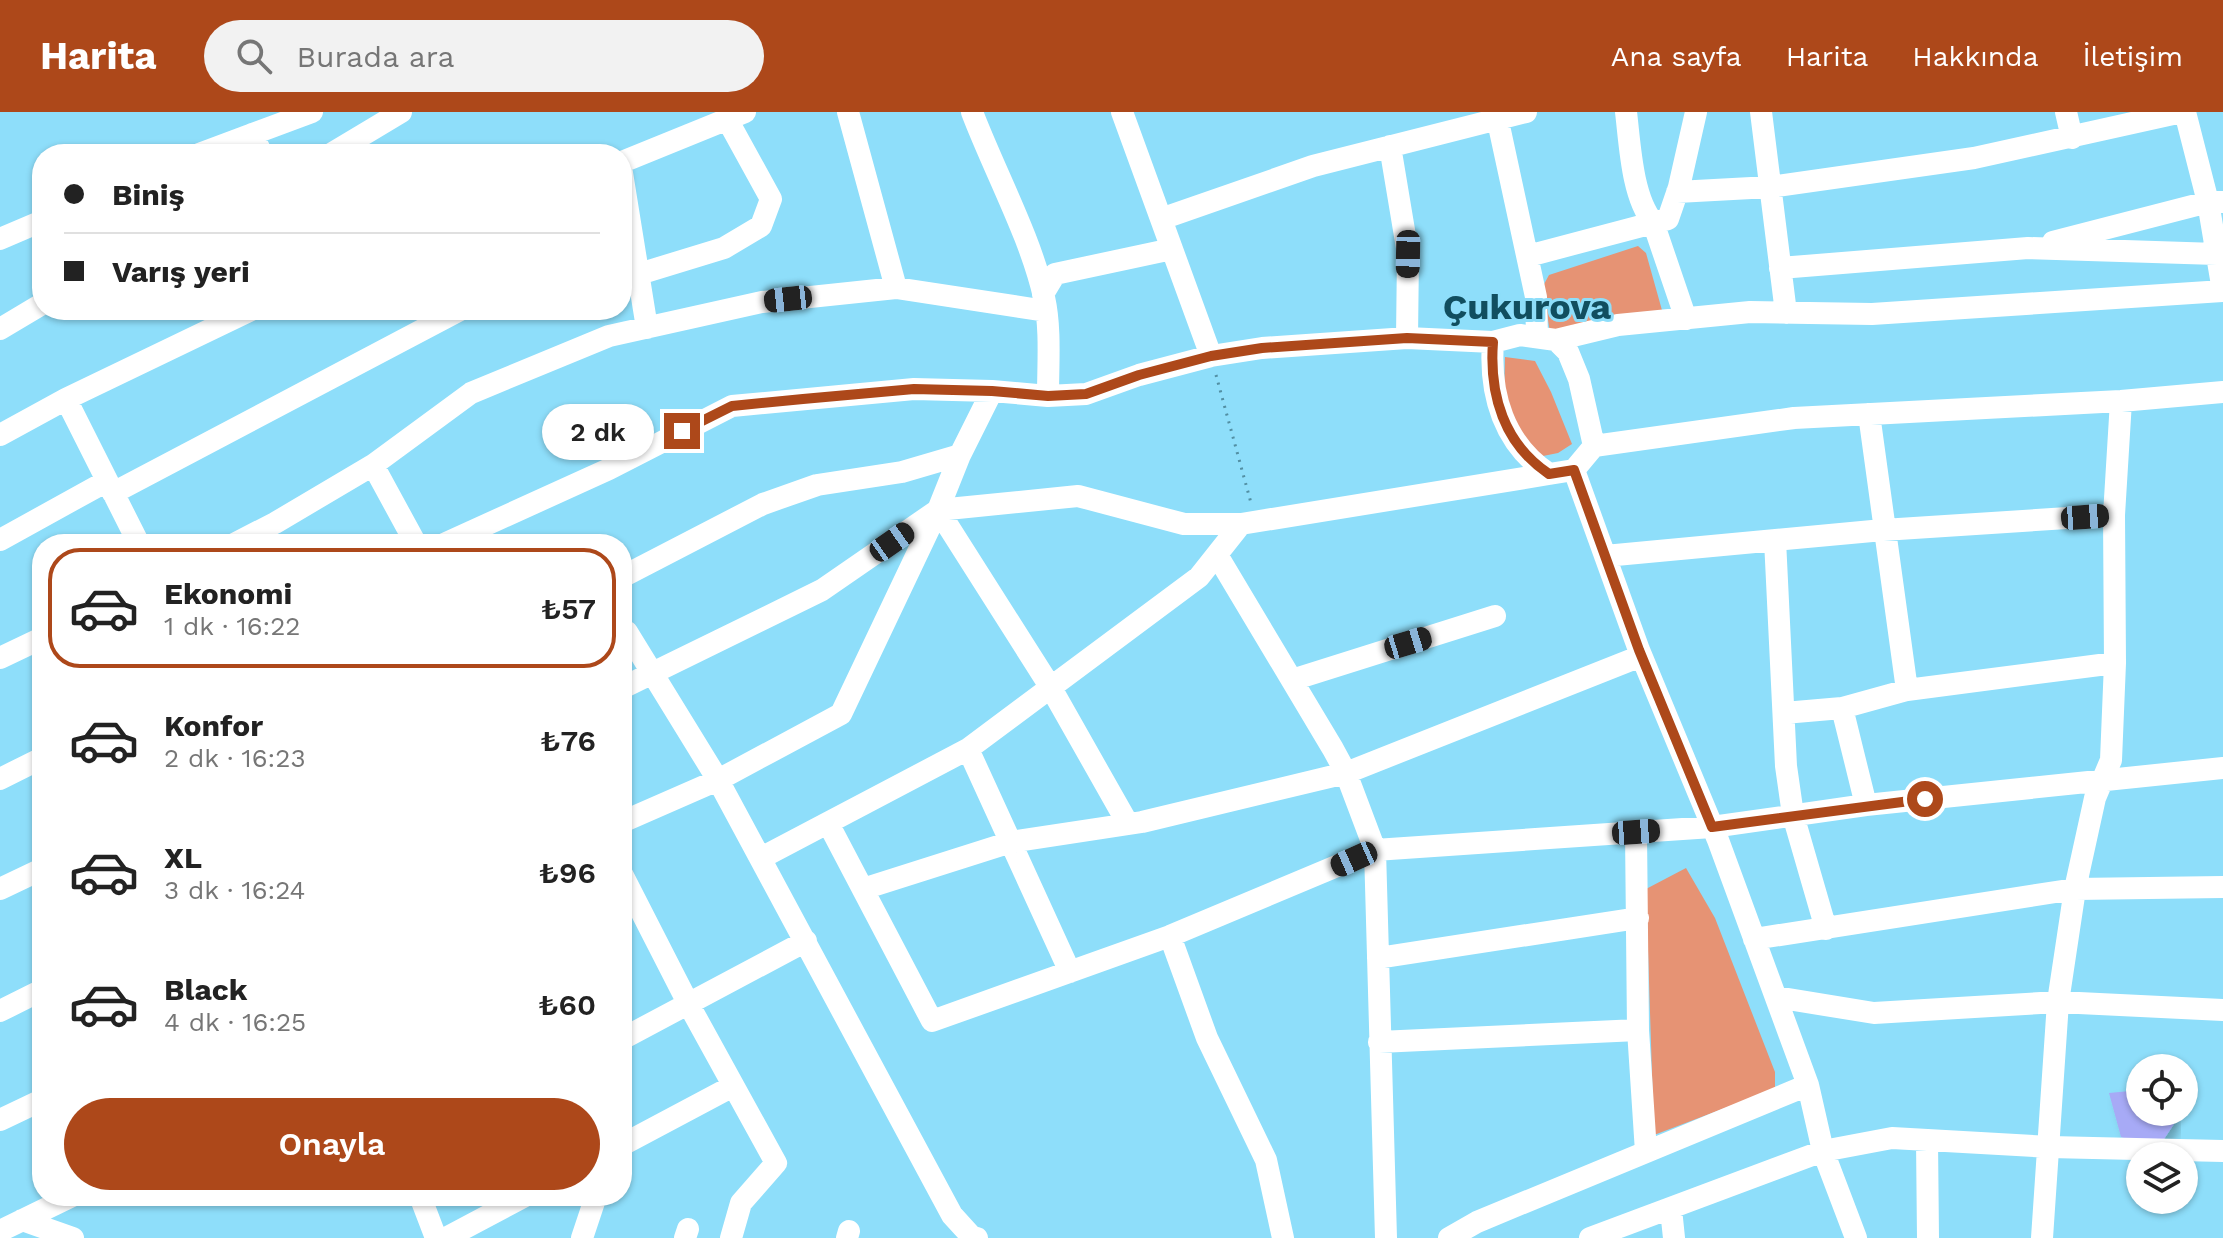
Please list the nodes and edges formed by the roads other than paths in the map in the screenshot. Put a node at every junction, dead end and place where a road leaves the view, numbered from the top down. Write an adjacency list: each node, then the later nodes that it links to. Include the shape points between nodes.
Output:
1 (312, 112): 15 (street)
2 (401, 112): 16 (street)
3 (848, 112): 34 (street)
4 (972, 112): 36 (street)
5 (1122, 112): 23 (street)
6 (1526, 112): 12 (street)
7 (1626, 112): 24 (street, via 1644,212)
8 (1696, 112): 21 (street)
9 (1761, 112): 20 (street)
10 (2066, 112): 14 (street)
11 (2184, 112): 14 (street); 22 (street)
12 (1496, 115): 17 (street); 30 (street)
13 (736, 116): 18 (street); 33 (street, via 771,199 761,226 724,248)
14 (2072, 138): 20 (street, via 1974,158)
15 (257, 144)
16 (348, 144)
17 (1390, 146): 23 (street, via 1313,166); 44 (street, via 1408,254)
18 (632, 158)
19 (2223, 179): 22 (street)
20 (1770, 187): 21 (street); 32 (street)
21 (1677, 192): 24 (street, via 1668,219)
22 (2215, 202): 27 (street); 29 (street)
23 (1161, 219): 28 (street)
24 (1653, 222): 30 (street); 39 (street)
25 (32, 225): 26 (street)
26 (0, 239)
27 (2028, 248): 29 (street); 32 (street)
28 (1172, 249): 36 (street, via 1055,274); 47 (street)
29 (2217, 254): 35 (street)
30 (1528, 256): 45 (street)
31 (632, 258): 33 (street)
32 (1780, 268): 38 (street)
33 (639, 274): 42 (street)
34 (896, 288): 36 (street); 42 (street, via 762,302)
35 (2223, 291): 38 (street, via 1872,314)
36 (1045, 302): 50 (street)
37 (32, 310): 43 (street)
38 (1786, 313): 39 (street)
39 (1686, 319): 45 (street)
40 (230, 320): 51 (street)
41 (440, 320): 60 (street)
42 (647, 328): 57 (street, via 609,336 471,393)
43 (0, 329)
44 (1407, 338): 46 (street); 47 (street)
45 (1546, 338): 46 (street, via 1520,335); 55 (street, via 1568,352)
46 (1493, 342): 59 (street, via 1497,398 1512,440)
47 (1211, 356): 50 (street, via 1086,394)
48 (992, 391): 50 (street); 56 (street); 68 (street, via 914,389 732,406)
49 (2223, 392): 52 (street)
50 (1048, 396)
51 (66, 399): 54 (street); 60 (street)
52 (2121, 401): 53 (street); 62 (street)
53 (1869, 414): 55 (street, via 1794,418); 64 (street)
54 (0, 435)
55 (1594, 446): 58 (street)
56 (960, 455): 61 (street); 73 (street, via 902,472 817,485 763,504)
57 (373, 465): 66 (street); 67 (street)
58 (1574, 470): 59 (street); 72 (street)
59 (1549, 474): 63 (street)
60 (110, 487): 65 (street); 69 (street)
61 (938, 510): 63 (street, via 1078,496 1184,524); 80 (street, via 822,590); 83 (street); 92 (street, via 841,714)
62 (2114, 515): 64 (street); 79 (street)
63 (1248, 523): 71 (street)
64 (1883, 530): 70 (street); 84 (street)
65 (134, 534)
66 (254, 534)
67 (411, 534)
68 (466, 534)
69 (0, 540)
70 (1775, 540): 72 (street); 86 (street)
71 (1217, 555): 81 (street); 83 (street, via 1199,577)
72 (1605, 556): 77 (street)
73 (632, 572)
74 (1495, 616): 81 (street)
75 (632, 640): 80 (street)
76 (32, 643): 78 (street)
77 (1641, 656): 90 (street); 99 (street)
78 (0, 658)
79 (2115, 663): 84 (street); 93 (street, via 2111,760)
80 (652, 674): 82 (street); 92 (street)
81 (1292, 680): 90 (street)
82 (632, 683)
83 (1051, 688): 87 (street); 98 (street)
84 (1907, 690): 85 (street)
85 (1842, 708): 86 (street); 94 (street)
86 (1784, 713): 95 (street)
87 (968, 749): 97 (street); 101 (street)
88 (32, 763): 91 (street)
89 (2223, 768): 93 (street)
90 (1346, 773): 98 (street); 102 (street)
91 (0, 779)
92 (718, 780): 96 (street); 103 (street)
93 (2103, 780): 94 (street); 108 (street)
94 (1866, 805): 95 (street)
95 (1793, 815): 99 (street); 111 (street)
96 (632, 818)
97 (828, 823): 103 (street); 107 (street)
98 (1128, 824): 101 (street)
99 (1712, 827): 100 (street); 113 (street)
100 (1636, 832): 102 (street); 110 (street)
101 (1011, 842): 107 (street); 116 (street)
102 (1375, 850): 112 (street); 115 (street)
103 (761, 858): 114 (street)
104 (32, 874): 106 (street)
105 (2223, 887): 108 (street)
106 (0, 889)
107 (863, 889): 116 (street, via 932,1021)
108 (2075, 889): 111 (street); 119 (street)
109 (632, 916): 120 (street)
110 (1638, 918): 115 (street); 123 (street)
111 (1826, 929): 113 (street)
112 (1170, 936): 116 (street); 149 (street, via 1207,1038 1266,1160)
113 (1754, 939): 118 (street)
114 (806, 941): 120 (street); 148 (street, via 952,1215)
115 (1378, 958): 125 (street)
116 (1070, 972)
117 (32, 995): 122 (street)
118 (1776, 997): 119 (street, via 1874,1013); 126 (street)
119 (2058, 1002): 121 (street); 132 (street)
120 (689, 1005): 124 (street); 127 (street)
121 (2223, 1010)
122 (0, 1011)
123 (1638, 1030): 125 (street); 135 (street)
124 (632, 1034)
125 (1379, 1042): 150 (street)
126 (1808, 1085): 133 (street); 135 (street)
127 (733, 1086): 130 (street); 147 (street, via 776,1163 741,1203)
128 (32, 1105): 129 (street)
129 (0, 1120)
130 (632, 1140)
131 (1927, 1140): 132 (street); 133 (street, via 1892,1138); 155 (street)
132 (2050, 1147): 134 (street); 156 (street)
133 (1823, 1151): 140 (street); 154 (street)
134 (2223, 1151)
135 (1646, 1152): 151 (street)
136 (51, 1206): 141 (street)
137 (424, 1206): 144 (street)
138 (506, 1206): 145 (street)
139 (593, 1206): 146 (street)
140 (1671, 1209): 152 (street); 153 (street)
141 (22, 1220): 142 (street); 143 (street)
142 (0, 1231)
143 (73, 1238)
144 (436, 1238)
145 (446, 1238)
146 (582, 1238)
147 (731, 1238)
148 (977, 1238)
149 (1283, 1238)
150 (1386, 1238)
151 (1449, 1238)
152 (1590, 1238)
153 (1674, 1238)
154 (1856, 1238)
155 (1928, 1238)
156 (2042, 1238)

